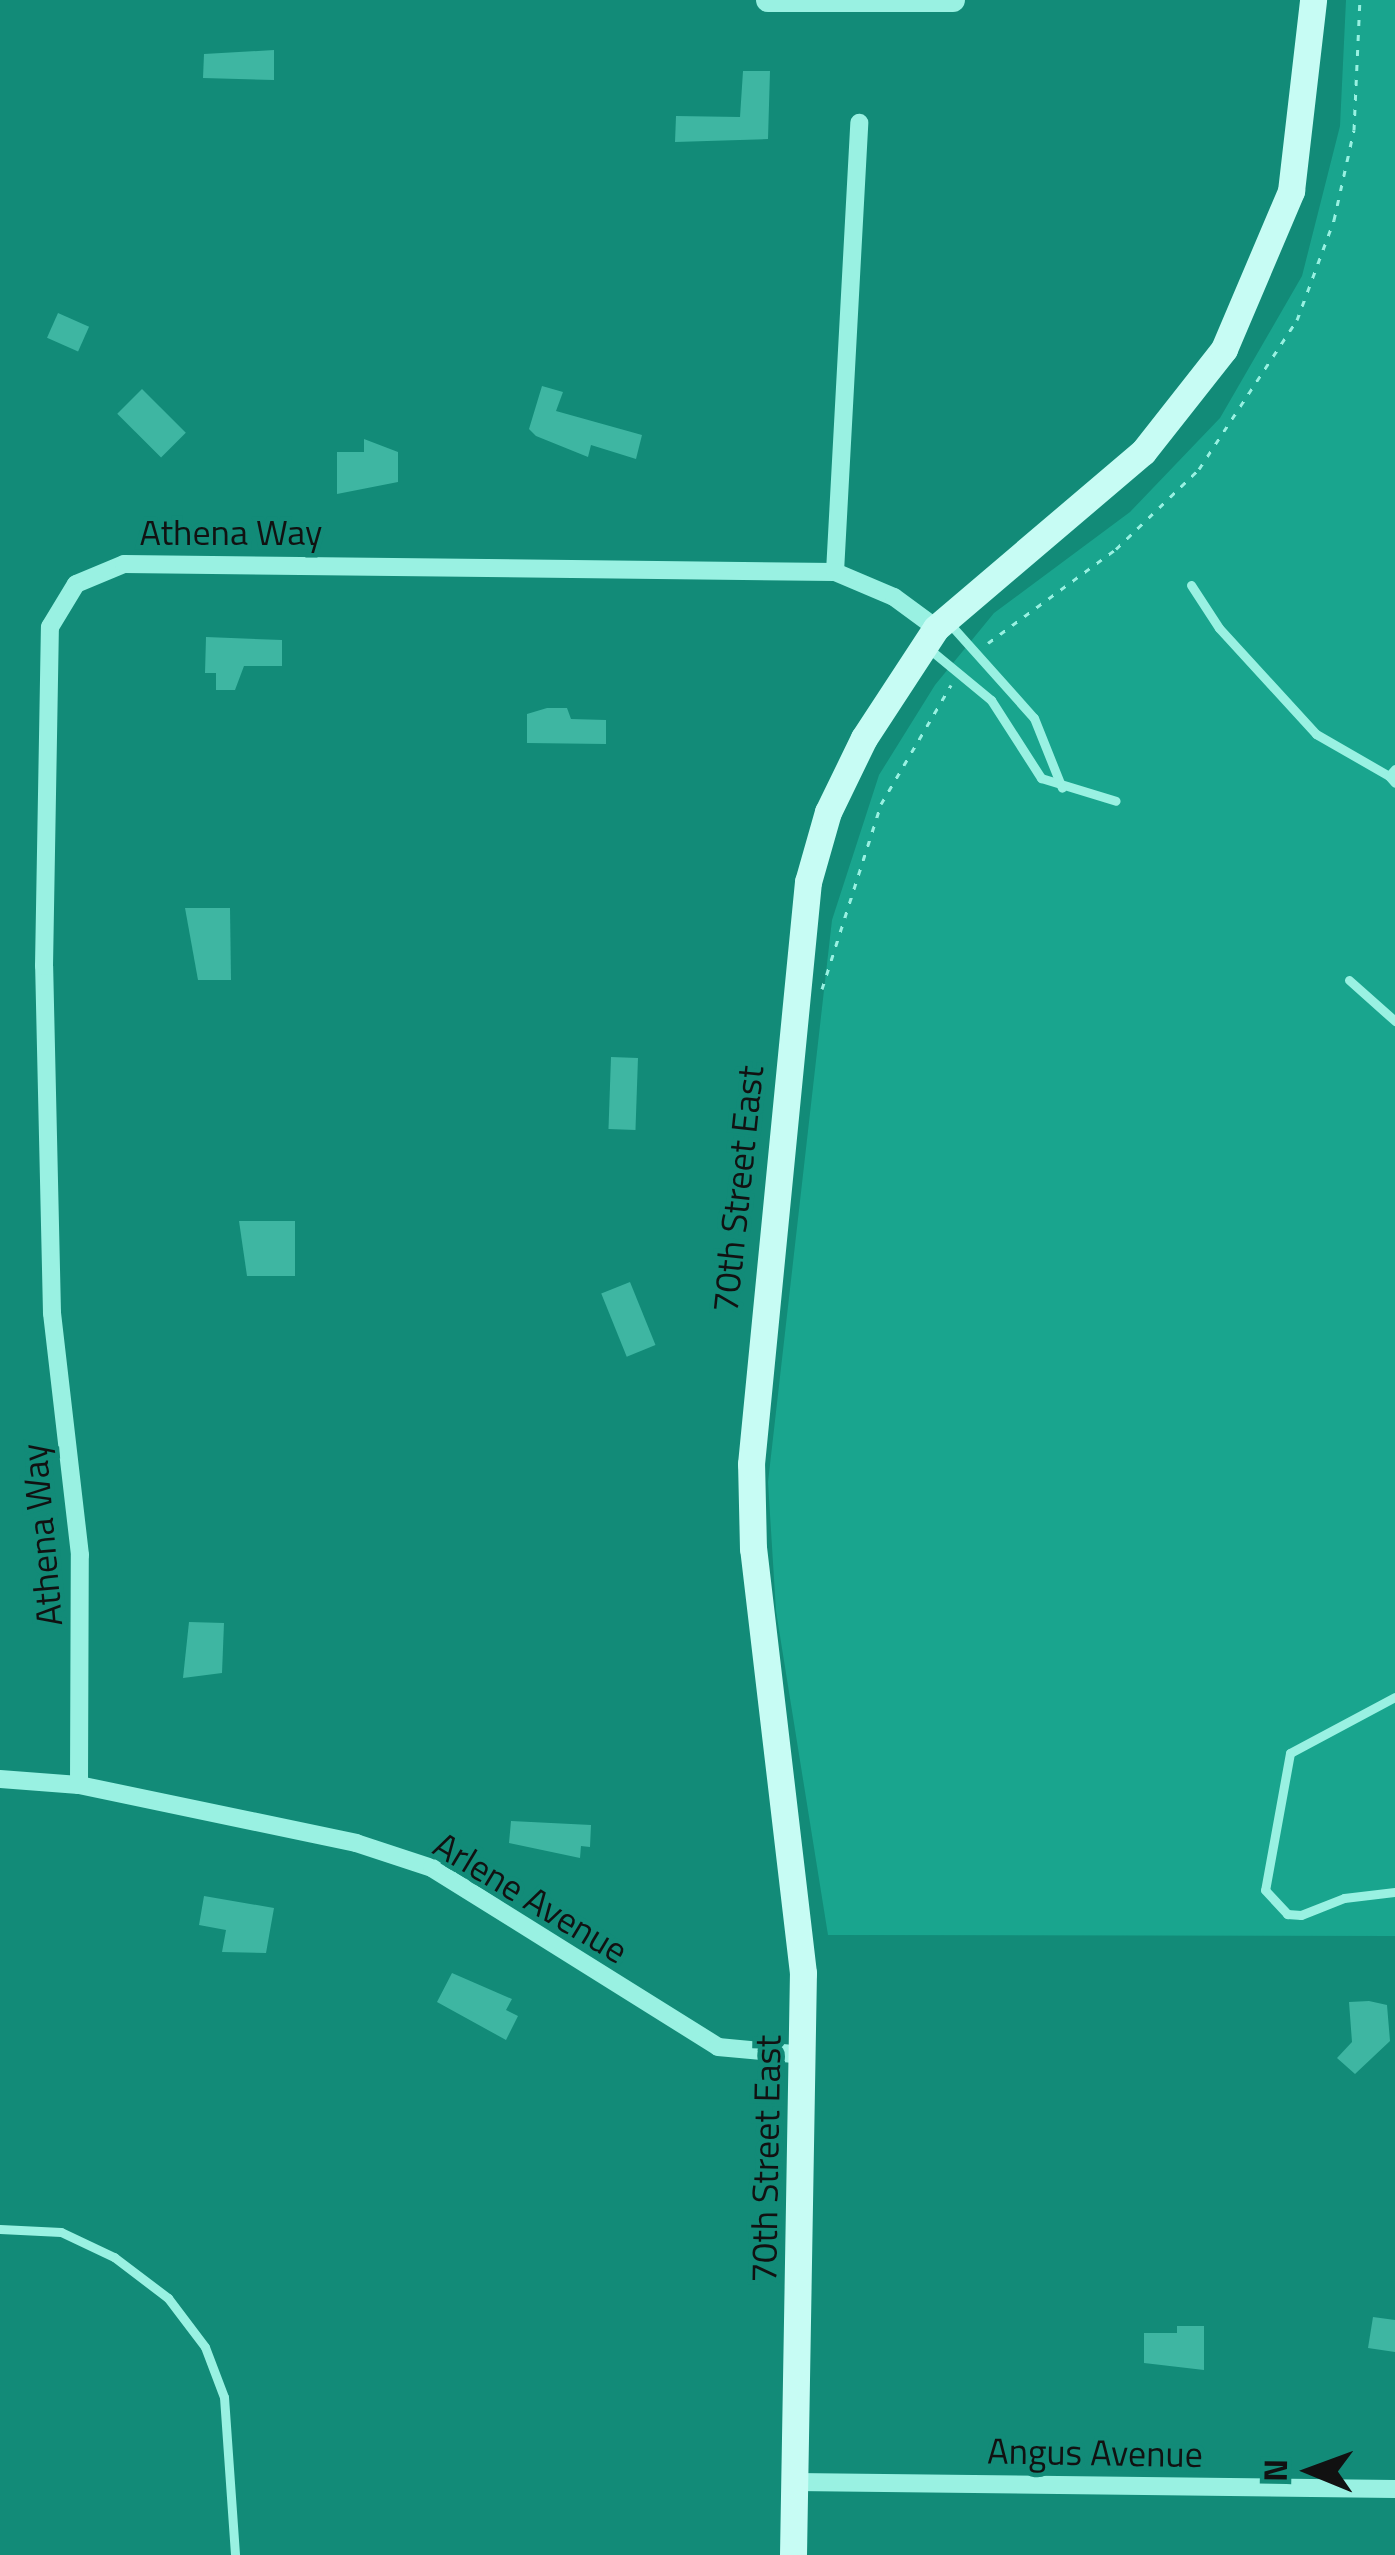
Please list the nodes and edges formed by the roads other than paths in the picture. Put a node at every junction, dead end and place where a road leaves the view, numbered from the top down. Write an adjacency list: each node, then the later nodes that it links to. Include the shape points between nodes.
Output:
1 (768, 0): 2 (street)
2 (953, 0)
3 (1313, 0): 7 (main road, 70th Street East, via 1291,191 1224,349 1143,452)
4 (859, 123): 5 (street)
5 (835, 572): 7 (street, Athena Way, via 894,597); 15 (street, Athena Way, via 124,564 72,590 50,628 44,966 52,1313 80,1555)
6 (1191, 585): 8 (lane, via 1219,628 1316,734)
7 (935, 630): 9 (lane, via 1041,778); 9 (lane, via 976,651 1034,718); 17 (main road, 70th Street East, via 828,812 808,882 754,1379 753,1549 799,1896)
8 (1393, 776)
9 (1062, 788): 10 (lane)
10 (1116, 801)
11 (1349, 980): 12 (lane)
12 (1395, 1021)
13 (1395, 1697): 16 (lane, via 1290,1753 1265,1889 1287,1914 1301,1916 1344,1898)
14 (0, 1779): 15 (street, Arlene Avenue)
15 (79, 1785): 17 (street, Arlene Avenue, via 356,1843 432,1868 718,2047)
16 (1395, 1892)
17 (804, 2055): 19 (main road, 70th Street East)
18 (0, 2229): 21 (lane, via 62,2232 114,2257 168,2298 205,2347 224,2397)
19 (795, 2482): 20 (street, Angus Avenue); 22 (main road, 70th Street East)
20 (1395, 2489)
21 (235, 2555)
22 (793, 2555)

